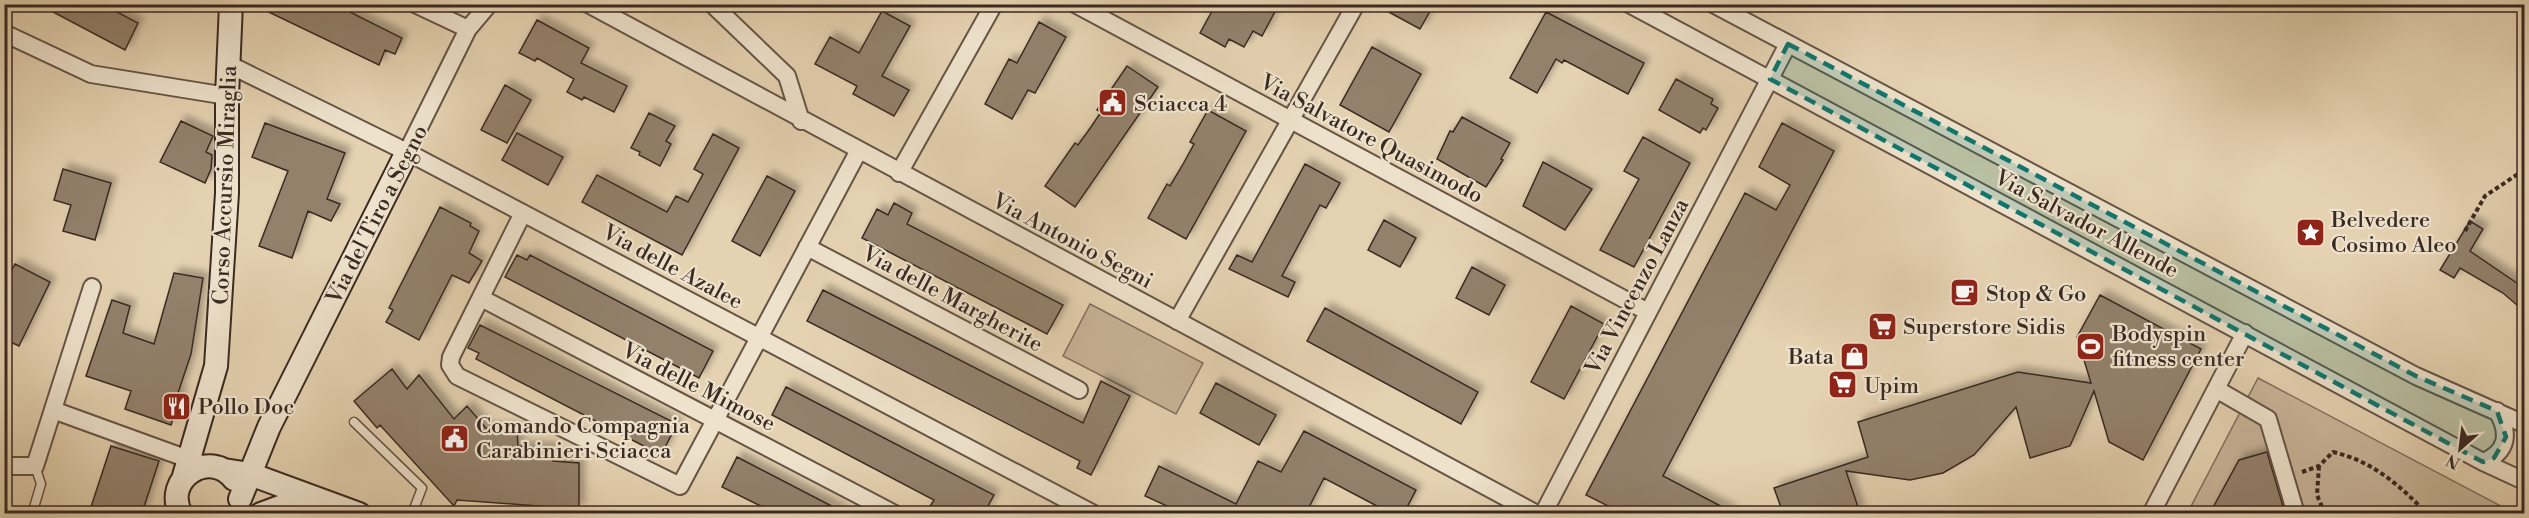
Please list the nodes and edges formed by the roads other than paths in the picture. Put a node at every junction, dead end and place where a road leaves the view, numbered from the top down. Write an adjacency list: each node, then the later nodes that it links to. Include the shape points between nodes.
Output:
1 (231, 4): 14 (street, Corso Accursio Miraglia)
2 (415, 4): 11 (street)
3 (489, 4): 11 (street, Via del Tiro a Segno)
4 (588, 4): 18 (street, Via Antonio Segni)
5 (712, 4): 18 (street, via 787,76)
6 (994, 4): 21 (street)
7 (1075, 4): 17 (street, Via Salvatore Quasimodo)
8 (1356, 4): 17 (street)
9 (1629, 4): 15 (street, Via Salvador Allende)
10 (1713, 4): 13 (street, Via Salvador Allende)
11 (468, 29): 19 (street, Via del Tiro a Segno)
12 (4, 33): 16 (street, via 91,74)
13 (1788, 44): 15 (street, Via Vincenzo Lanza); 33 (street, Via Salvador Allende, via 2416,376)
14 (228, 64): 16 (street, Corso Accursio Miraglia); 19 (street, Via delle Azalee)
15 (1770, 80): 26 (street, Via Vincenzo Lanza); 28 (street, Via Salvador Allende)
16 (227, 96): 41 (street, Corso Accursio Miraglia, via 227,193 216,366)
17 (1290, 120): 26 (street, Via Salvatore Quasimodo); 27 (street)
18 (801, 121): 20 (street, Via Antonio Segni)
19 (407, 152): 22 (street, Via delle Azalee); 37 (street, Via del Tiro a Segno)
20 (858, 152): 21 (street, Via Antonio Segni); 23 (street)
21 (899, 173): 27 (street, Via Antonio Segni)
22 (523, 213): 25 (street); 29 (street, Via delle Azalee)
23 (807, 247): 29 (street); 31 (street, Via delle Margherite)
24 (92, 288): 32 (street)
25 (481, 298): 34 (street, Via delle Mimose); 34 (street, via 451,357 450,365 457,375 680,486)
26 (1648, 312): 54 (street, Via Vincenzo Lanza)
27 (1177, 321): 53 (street, Via Antonio Segni)
28 (2245, 333): 30 (street); 38 (street, Via Salvador Allende)
29 (759, 337): 34 (street); 47 (street, Via delle Azalee)
30 (2216, 389): 55 (street); 56 (street, via 2268,419)
31 (1078, 390)
32 (53, 410): 40 (street); 41 (street)
33 (2497, 411): 36 (street, Via Salvador Allende); 38 (street, via 2506,437 2494,458)
34 (715, 420): 52 (street, Via delle Mimose)
35 (354, 422): 51 (lane, via 422,488)
36 (2524, 424)
37 (269, 427): 41 (street, via 242,455); 42 (street)
38 (2483, 462): 43 (street, Via Salvador Allende)
39 (4, 466): 40 (street)
40 (35, 466): 48 (lane, via 41,484)
41 (204, 467): 42 (street); 45 (street, via 237,482); 46 (street, Corso Accursio Miraglia, via 179,483)
42 (250, 474): 44 (street); 45 (street)
43 (2524, 481)
44 (336, 504): 49 (street, via 288,504); 50 (street)
45 (238, 506)
46 (176, 509)
47 (1087, 512)
48 (32, 513)
49 (261, 513)
50 (359, 513)
51 (412, 513)
52 (895, 513)
53 (1537, 513)
54 (1543, 513)
55 (2151, 513)
56 (2296, 513)

